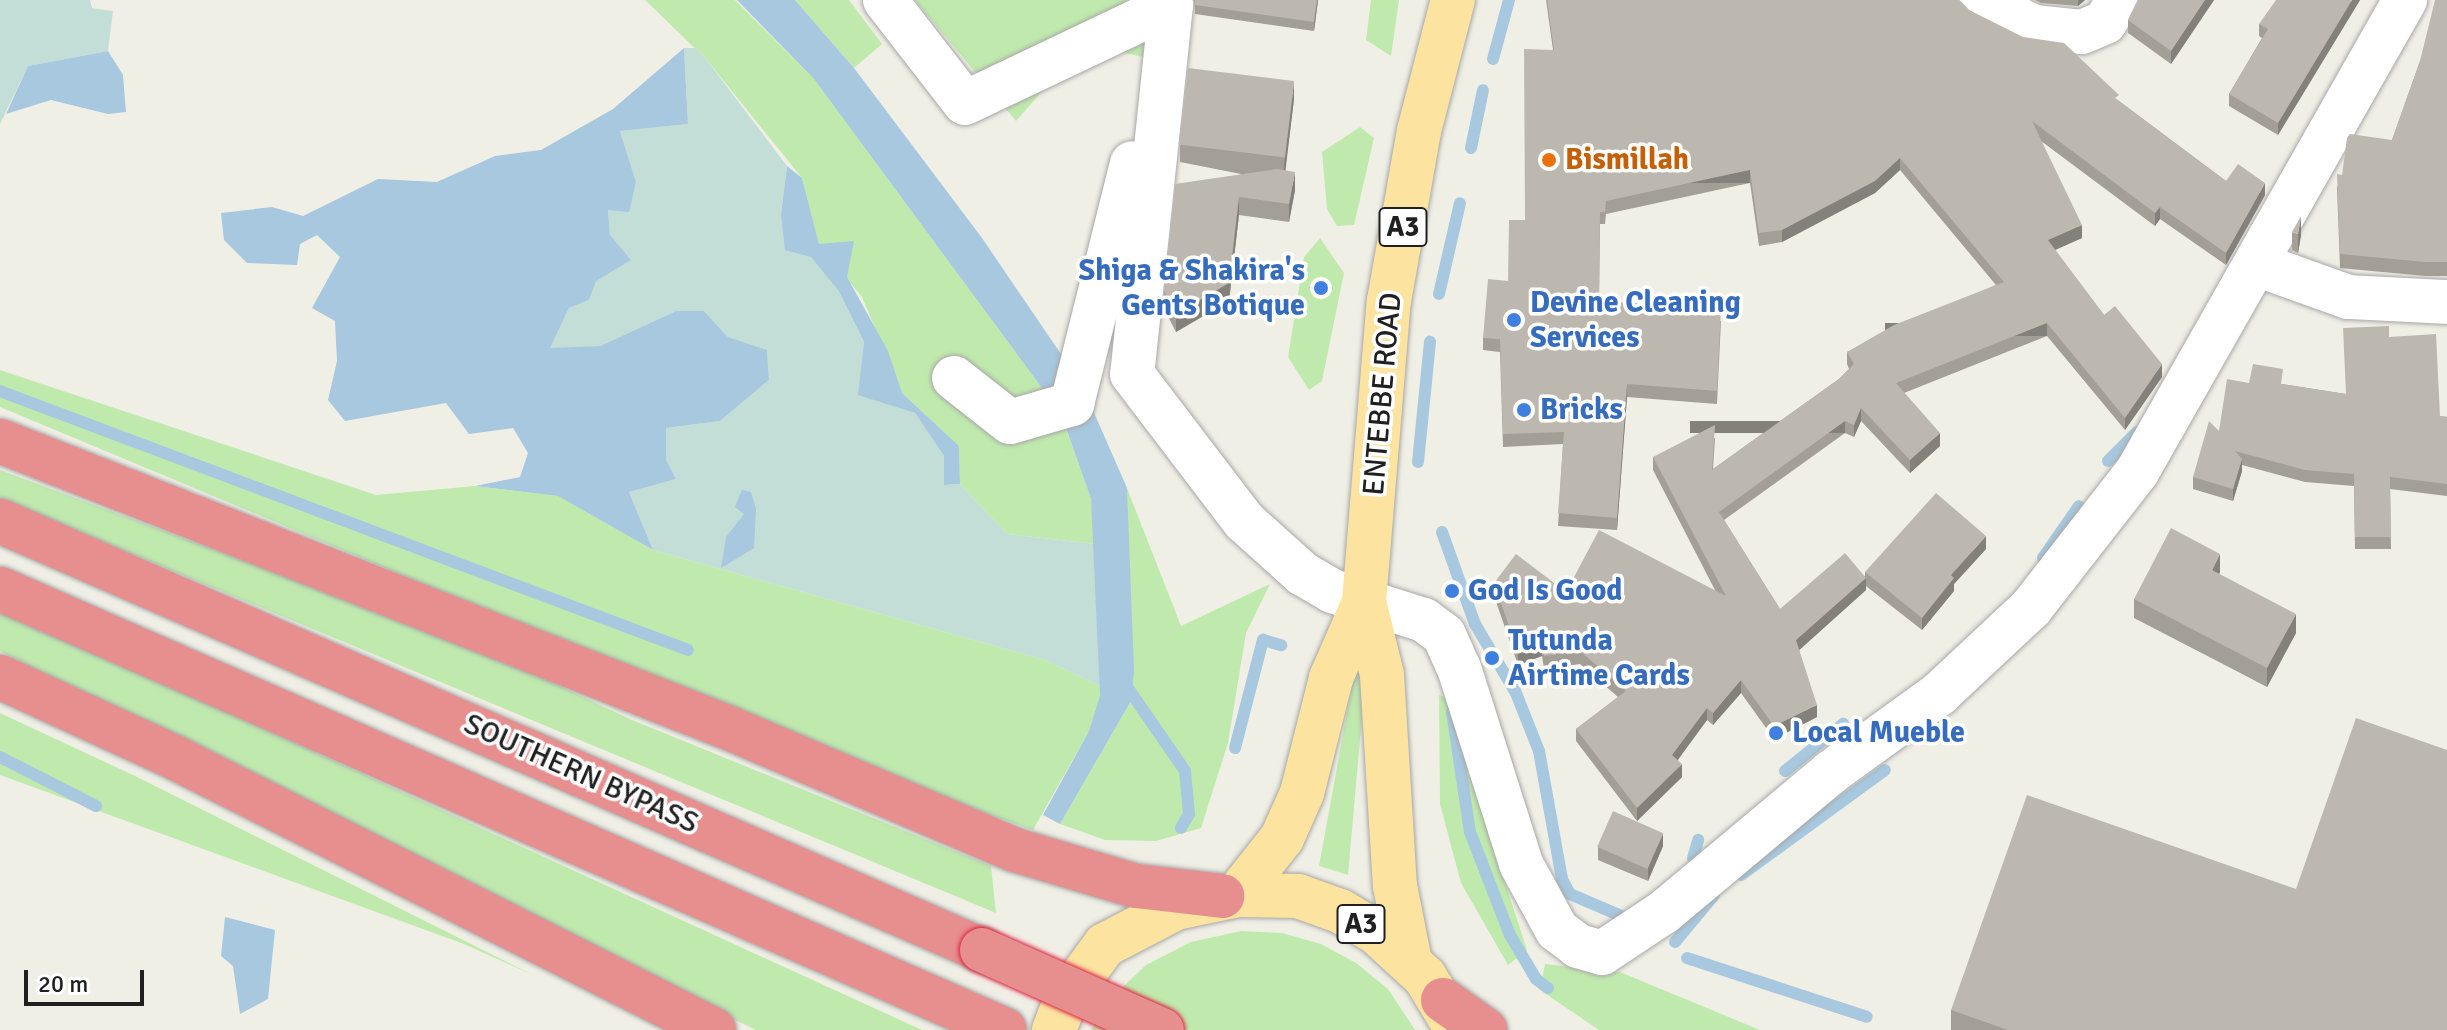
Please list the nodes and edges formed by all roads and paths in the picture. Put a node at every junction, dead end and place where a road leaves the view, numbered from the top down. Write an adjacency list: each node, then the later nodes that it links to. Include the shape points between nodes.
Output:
1 (885, 0): 6 (street, via 965,103)
2 (1453, 0): 13 (main road, ENTEBBE ROAD / A3, via 1419,131 1389,301)
3 (1980, 0): 4 (street, via 2034,27 2082,32 2105,22)
4 (2119, 0)
5 (2405, 0): 7 (street)
6 (1171, 5): 9 (street, via 1072,404 1010,422); 13 (street, via 1132,374 1244,521 1303,574)
7 (2256, 264): 8 (street, via 2348,297 2426,305); 13 (street, via 2137,472 2031,608 1939,694 1830,773 1664,912 1602,953 1578,946 1557,930 1521,864 1444,635 1424,620)
8 (2447, 302)
9 (954, 378)
10 (0, 441): 15 (highway, via 700,717 1015,850 1136,886)
11 (0, 521): 21 (highway, SOUTHERN BYPASS, bridge)
12 (0, 589): 19 (highway, SOUTHERN BYPASS)
13 (1364, 602): 15 (main road, A3, via 1331,678 1302,793 1275,849); 16 (main road, A3, via 1382,675 1395,886)
14 (0, 677): 18 (highway, via 174,757)
15 (1229, 896): 16 (main road, A3, via 1298,896 1340,911 1377,933); 20 (main road, A3, via 1176,908 1105,945 1066,998)
16 (1410, 962): 17 (main road, A3)
17 (1450, 1015): 22 (highway)
18 (714, 1030)
19 (1005, 1030)
20 (1054, 1030)
21 (1162, 1030)
22 (1485, 1030)

